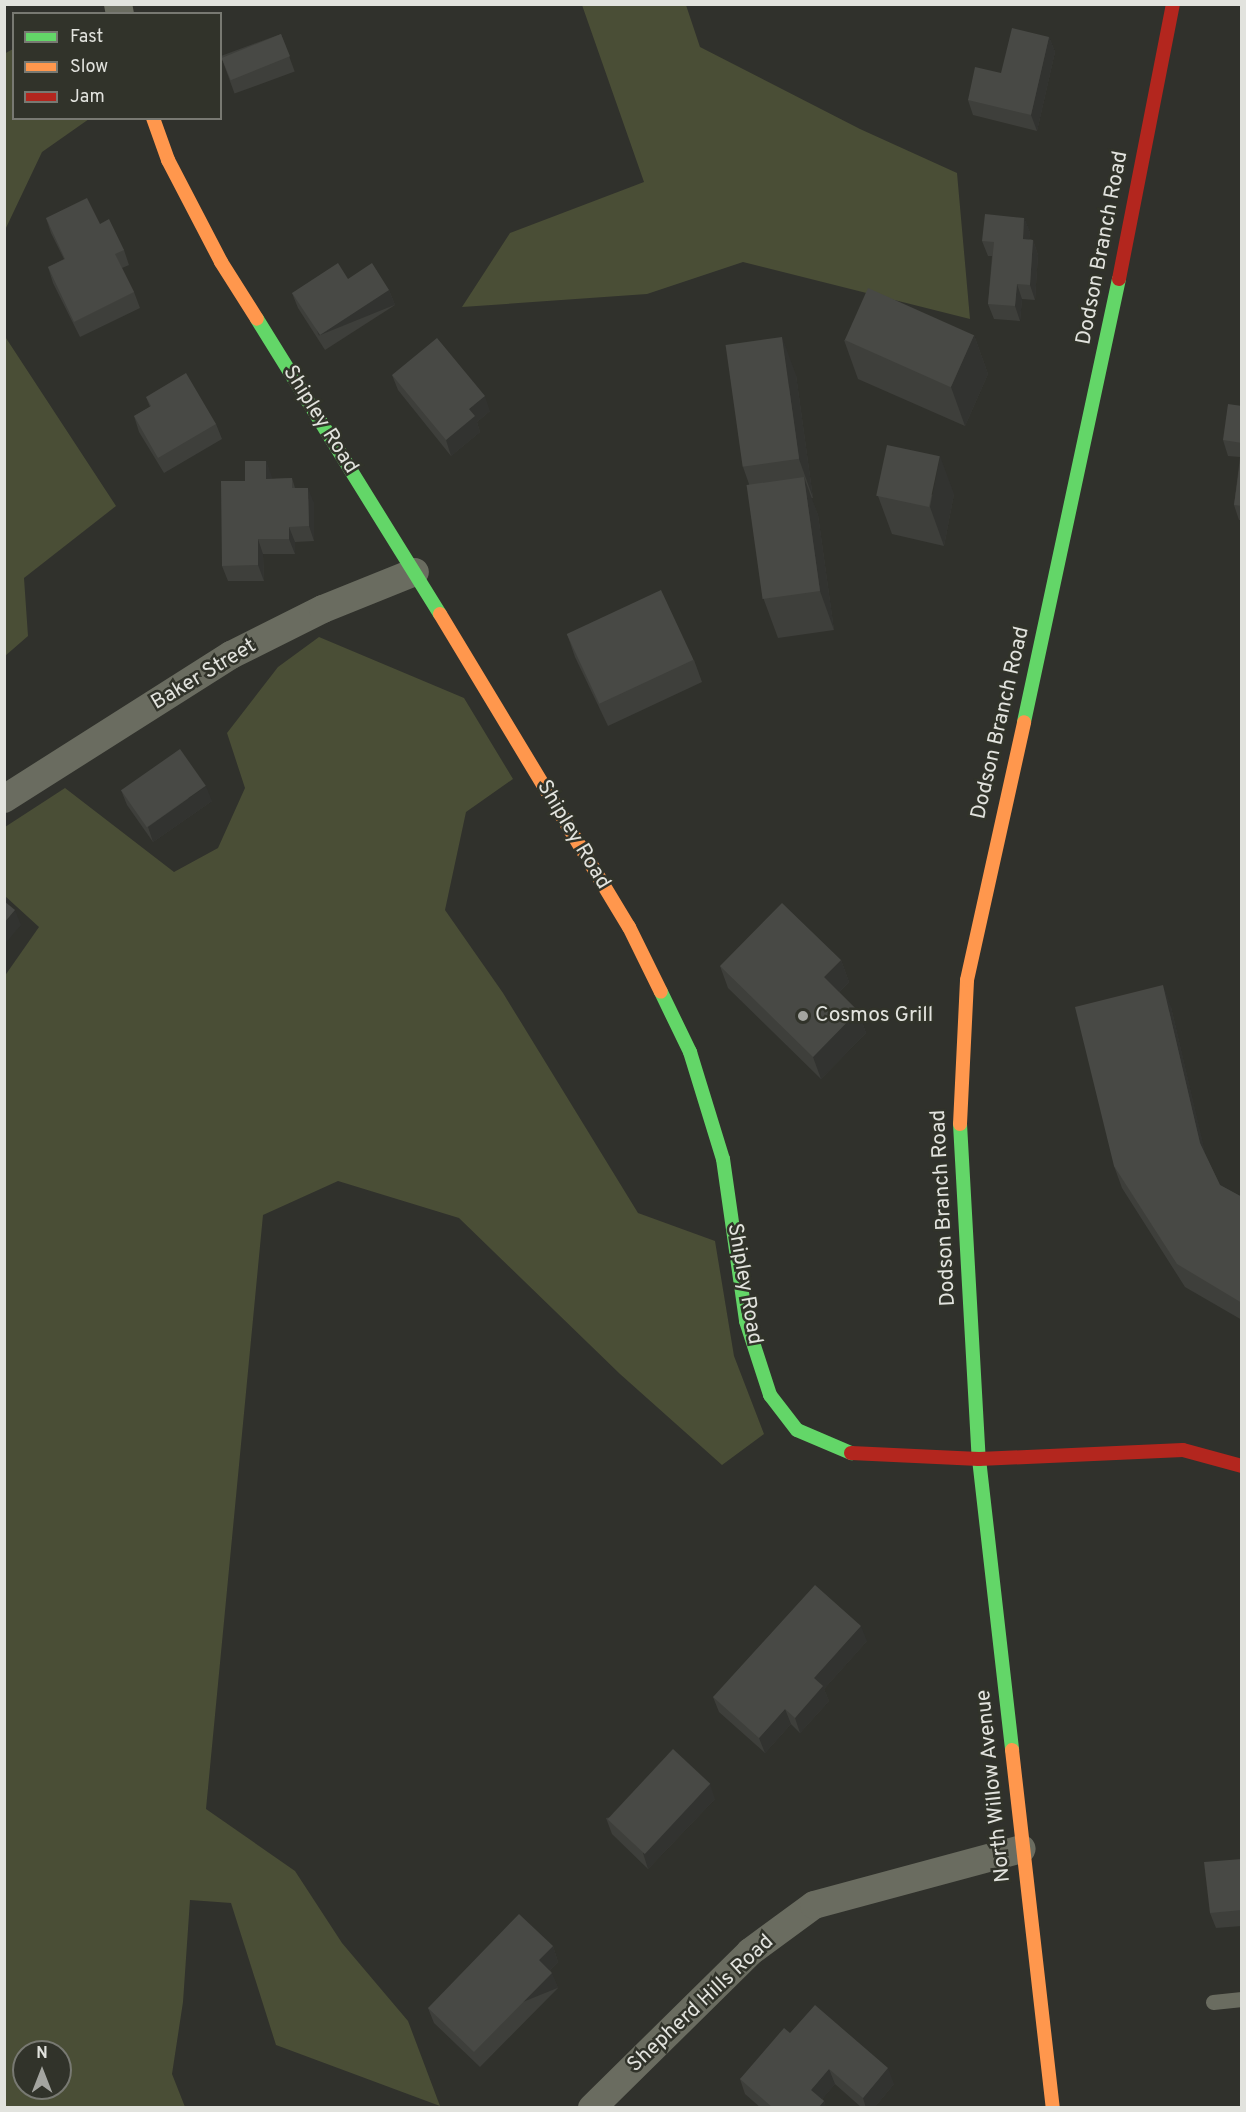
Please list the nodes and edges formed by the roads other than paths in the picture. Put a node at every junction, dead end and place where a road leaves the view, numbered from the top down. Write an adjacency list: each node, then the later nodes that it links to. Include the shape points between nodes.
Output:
1 (1173, 4): 5 (main road, Dodson Branch Road, via 1082,463 967,980 959,1100)
2 (154, 120): 3 (main road, Shipley Road, via 168,160 221,262)
3 (415, 572): 4 (street, Baker Street, via 323,609 231,655); 5 (main road, Shipley Road, via 629,927 690,1052 723,1159 746,1321 770,1395 797,1430 858,1455)
4 (4, 799)
5 (979, 1459): 6 (main road, Shipley Road, via 1183,1450); 7 (main road, North Willow Avenue)
6 (1242, 1466)
7 (1022, 1849): 10 (street, Shepherd Hills Road, via 814,1905 750,1952); 11 (main road, North Willow Avenue)
8 (1242, 1999): 9 (lane)
9 (1213, 2002)
10 (592, 2108)
11 (1053, 2108)

